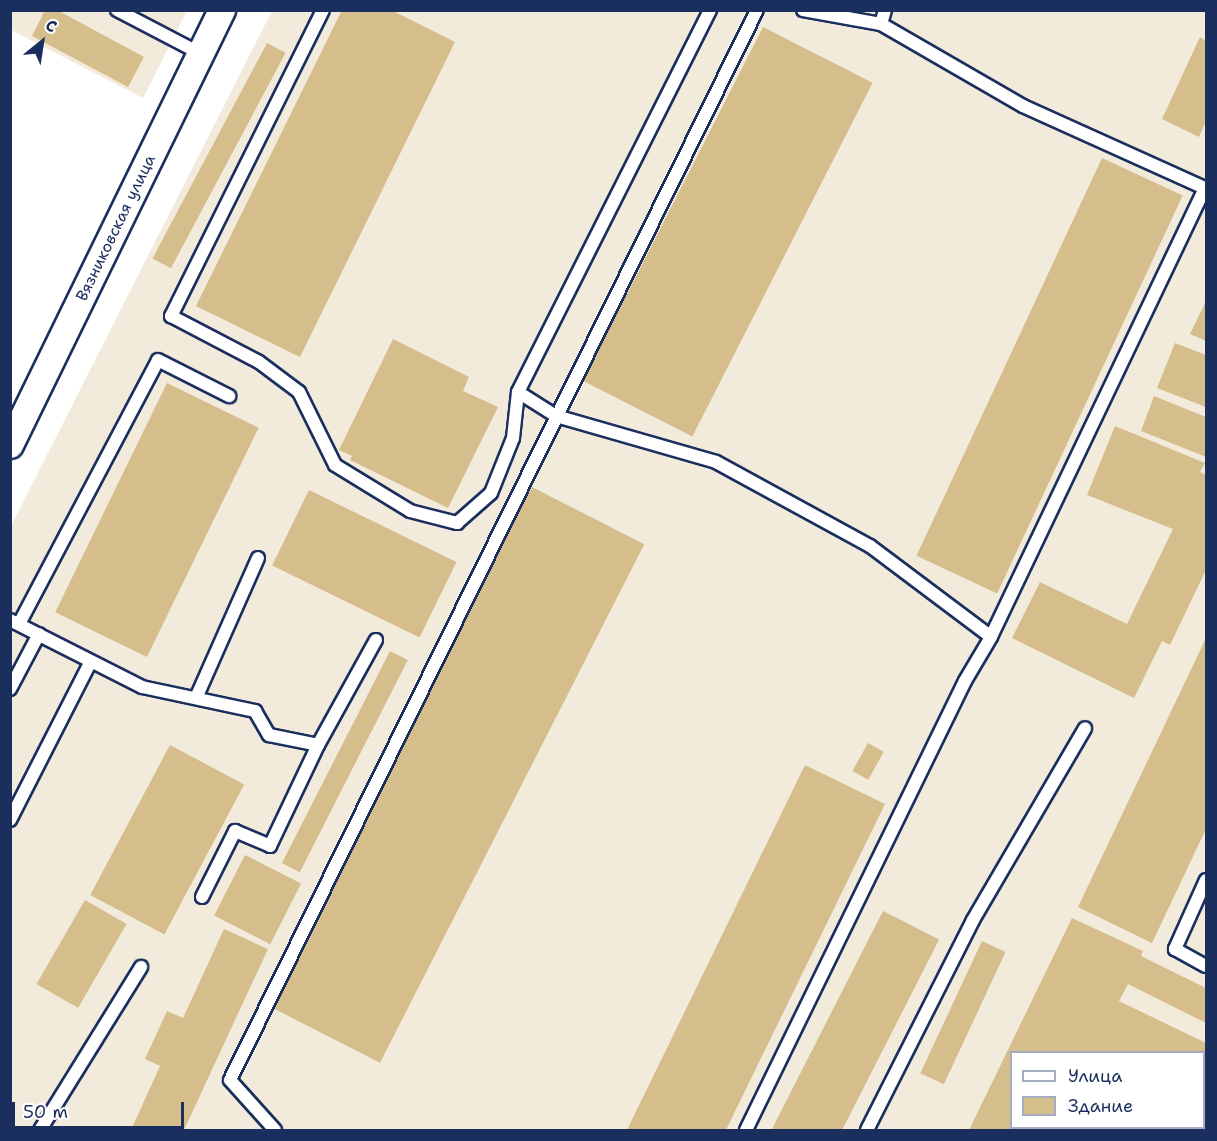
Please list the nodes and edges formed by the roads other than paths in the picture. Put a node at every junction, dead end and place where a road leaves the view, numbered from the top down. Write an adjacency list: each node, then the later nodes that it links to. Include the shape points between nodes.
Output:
1 (117, 10): 9 (lane)
2 (222, 10): 9 (street, Вязниковская улица)
3 (323, 10): 10 (lane, via 171,316 259,362 299,392 335,465 411,511 457,523 491,493 513,438)
4 (710, 10): 10 (lane)
5 (757, 10): 12 (lane)
6 (803, 10): 8 (lane)
7 (885, 10): 8 (lane)
8 (881, 24): 17 (lane, via 1023,106 1205,188)
9 (201, 54): 13 (street, Вязниковская улица)
10 (518, 392): 12 (lane)
11 (229, 396): 15 (lane, via 158,360)
12 (556, 416): 17 (lane, via 716,462 870,546); 30 (lane, via 230,1080)
13 (10, 445)
14 (258, 558): 21 (lane)
15 (14, 622): 16 (lane)
16 (39, 634): 19 (lane); 20 (lane)
17 (991, 637): 31 (lane, via 965,681)
18 (376, 640): 23 (lane)
19 (91, 661): 21 (lane, via 142,687); 24 (lane)
20 (10, 689)
21 (196, 698): 23 (lane, via 255,711 269,735)
22 (1084, 728): 32 (lane, via 972,920)
23 (318, 745): 26 (lane, via 270,846 235,831)
24 (10, 820)
25 (1206, 880): 27 (lane, via 1174,950)
26 (202, 897)
27 (1206, 966)
28 (141, 967): 29 (lane)
29 (40, 1131)
30 (275, 1131)
31 (746, 1131)
32 (867, 1131)

